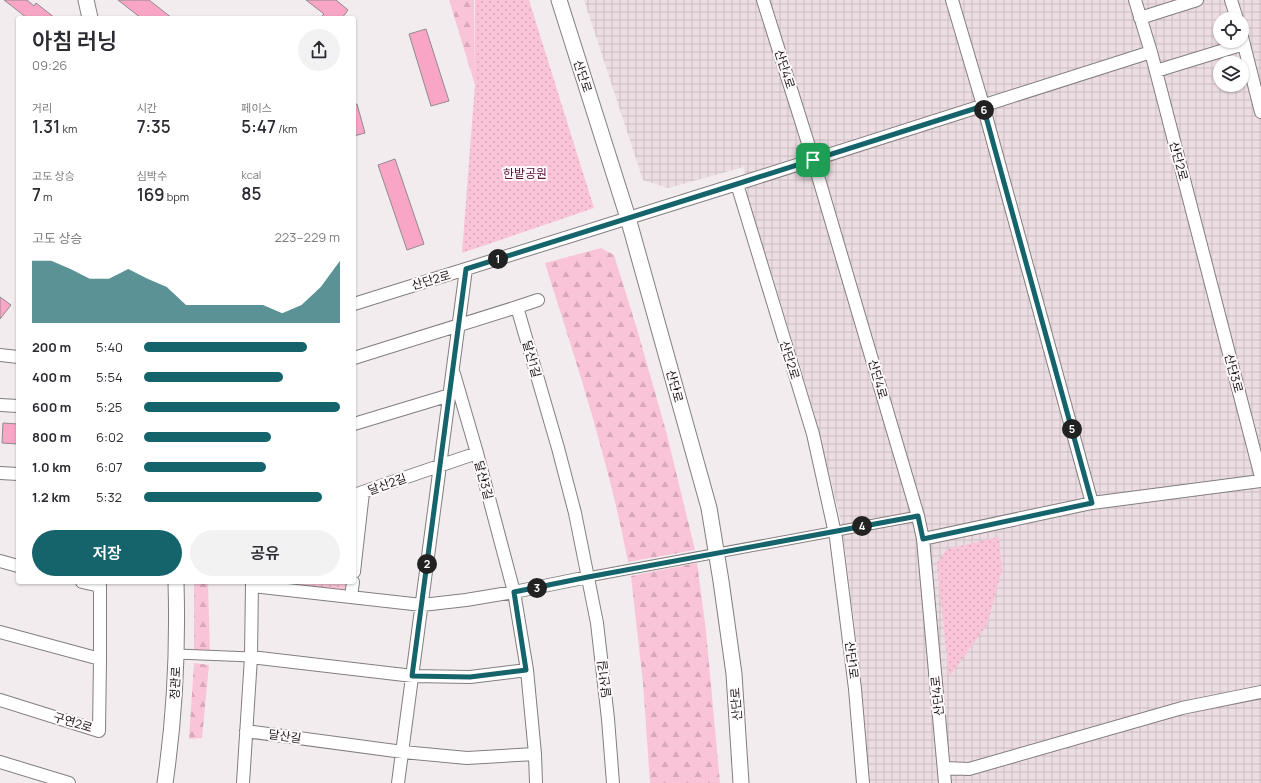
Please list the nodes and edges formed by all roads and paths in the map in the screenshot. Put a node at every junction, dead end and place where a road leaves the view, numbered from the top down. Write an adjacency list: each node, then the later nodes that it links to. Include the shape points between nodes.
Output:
1 (86, 0): 9 (street)
2 (559, 0): 19 (street, 산단로)
3 (762, 0): 17 (street, 산단4로)
4 (952, 0): 15 (street)
5 (1135, 0): 10 (street, 산단2로)
6 (1197, 0): 10 (street)
7 (1231, 0): 8 (street)
8 (1235, 12)
9 (90, 16)
10 (1140, 18): 13 (street, 산단2로)
11 (1223, 48): 14 (street)
12 (1245, 48): 16 (street)
13 (1151, 52): 14 (street, 산단2로); 15 (street, 산단2로)
14 (1156, 71): 21 (street, 산단2로)
15 (983, 106): 17 (street, 산단2로); 41 (street)
16 (1261, 112)
17 (813, 160): 18 (street, 산단2로); 42 (street, 산단4로)
18 (737, 184): 19 (street, 산단2로); 44 (street, 산단2로, via 813,434)
19 (628, 218): 20 (street, 산단2로); 46 (street, 산단로, via 709,508)
20 (466, 269): 23 (street, 산단2로); 25 (street)
21 (1207, 270): 38 (street, 산단3로)
22 (538, 300): 24 (street)
23 (356, 303)
24 (506, 311): 25 (street); 49 (street, 달산1길, via 517,307 558,448)
25 (459, 324): 28 (street); 29 (street)
26 (0, 356): 27 (street)
27 (16, 357)
28 (356, 357)
29 (453, 369): 30 (street); 34 (street, 달산3길)
30 (450, 395): 33 (street); 35 (street)
31 (0, 405): 32 (street)
32 (16, 406)
33 (356, 423)
34 (477, 453): 35 (street, 달산2길); 54 (street, 달산3길)
35 (440, 465): 40 (street, 달산2길); 56 (street)
36 (0, 473): 37 (street)
37 (16, 474)
38 (1261, 477)
39 (1261, 481): 41 (street)
40 (358, 494): 43 (street, 달산2길)
41 (1092, 503): 45 (street)
42 (918, 516): 45 (street, 산단4로); 46 (street)
43 (356, 533)
44 (836, 538): 77 (street, 산단1로, via 855,689)
45 (923, 539): 69 (street, 산단4로)
46 (716, 553): 49 (street); 76 (street, 산단로, via 734,674)
47 (0, 561): 48 (street)
48 (16, 565)
49 (588, 577): 54 (street); 75 (street, 달산1길, via 597,623)
50 (100, 584): 60 (street, 구연2로)
51 (176, 584): 58 (street, 정관로)
52 (252, 584): 55 (street); 59 (street)
53 (353, 584): 55 (street)
54 (514, 592): 56 (street); 61 (street, 달산3길)
55 (351, 597): 56 (street)
56 (422, 605): 62 (street)
57 (0, 632): 60 (street)
58 (177, 654): 59 (street); 72 (street, 정관로, via 172,739)
59 (251, 657): 62 (street); 65 (street)
60 (100, 659): 64 (street, 구연2로, via 99,731)
61 (526, 670): 62 (street, via 470,677); 67 (street, 달산3길)
62 (412, 676): 66 (street)
63 (1261, 692): 69 (street, via 1182,708 969,769)
64 (0, 700)
65 (246, 731): 66 (street, 달산길); 70 (street)
66 (402, 752): 67 (street, via 468,758); 73 (street)
67 (535, 754): 74 (street, 달산3길)
68 (0, 762): 71 (street)
69 (944, 768): 78 (street, 산단4로)
70 (245, 782)
71 (69, 783)
72 (165, 783)
73 (398, 783)
74 (536, 783)
75 (613, 783)
76 (741, 783)
77 (863, 783)
78 (946, 783)

